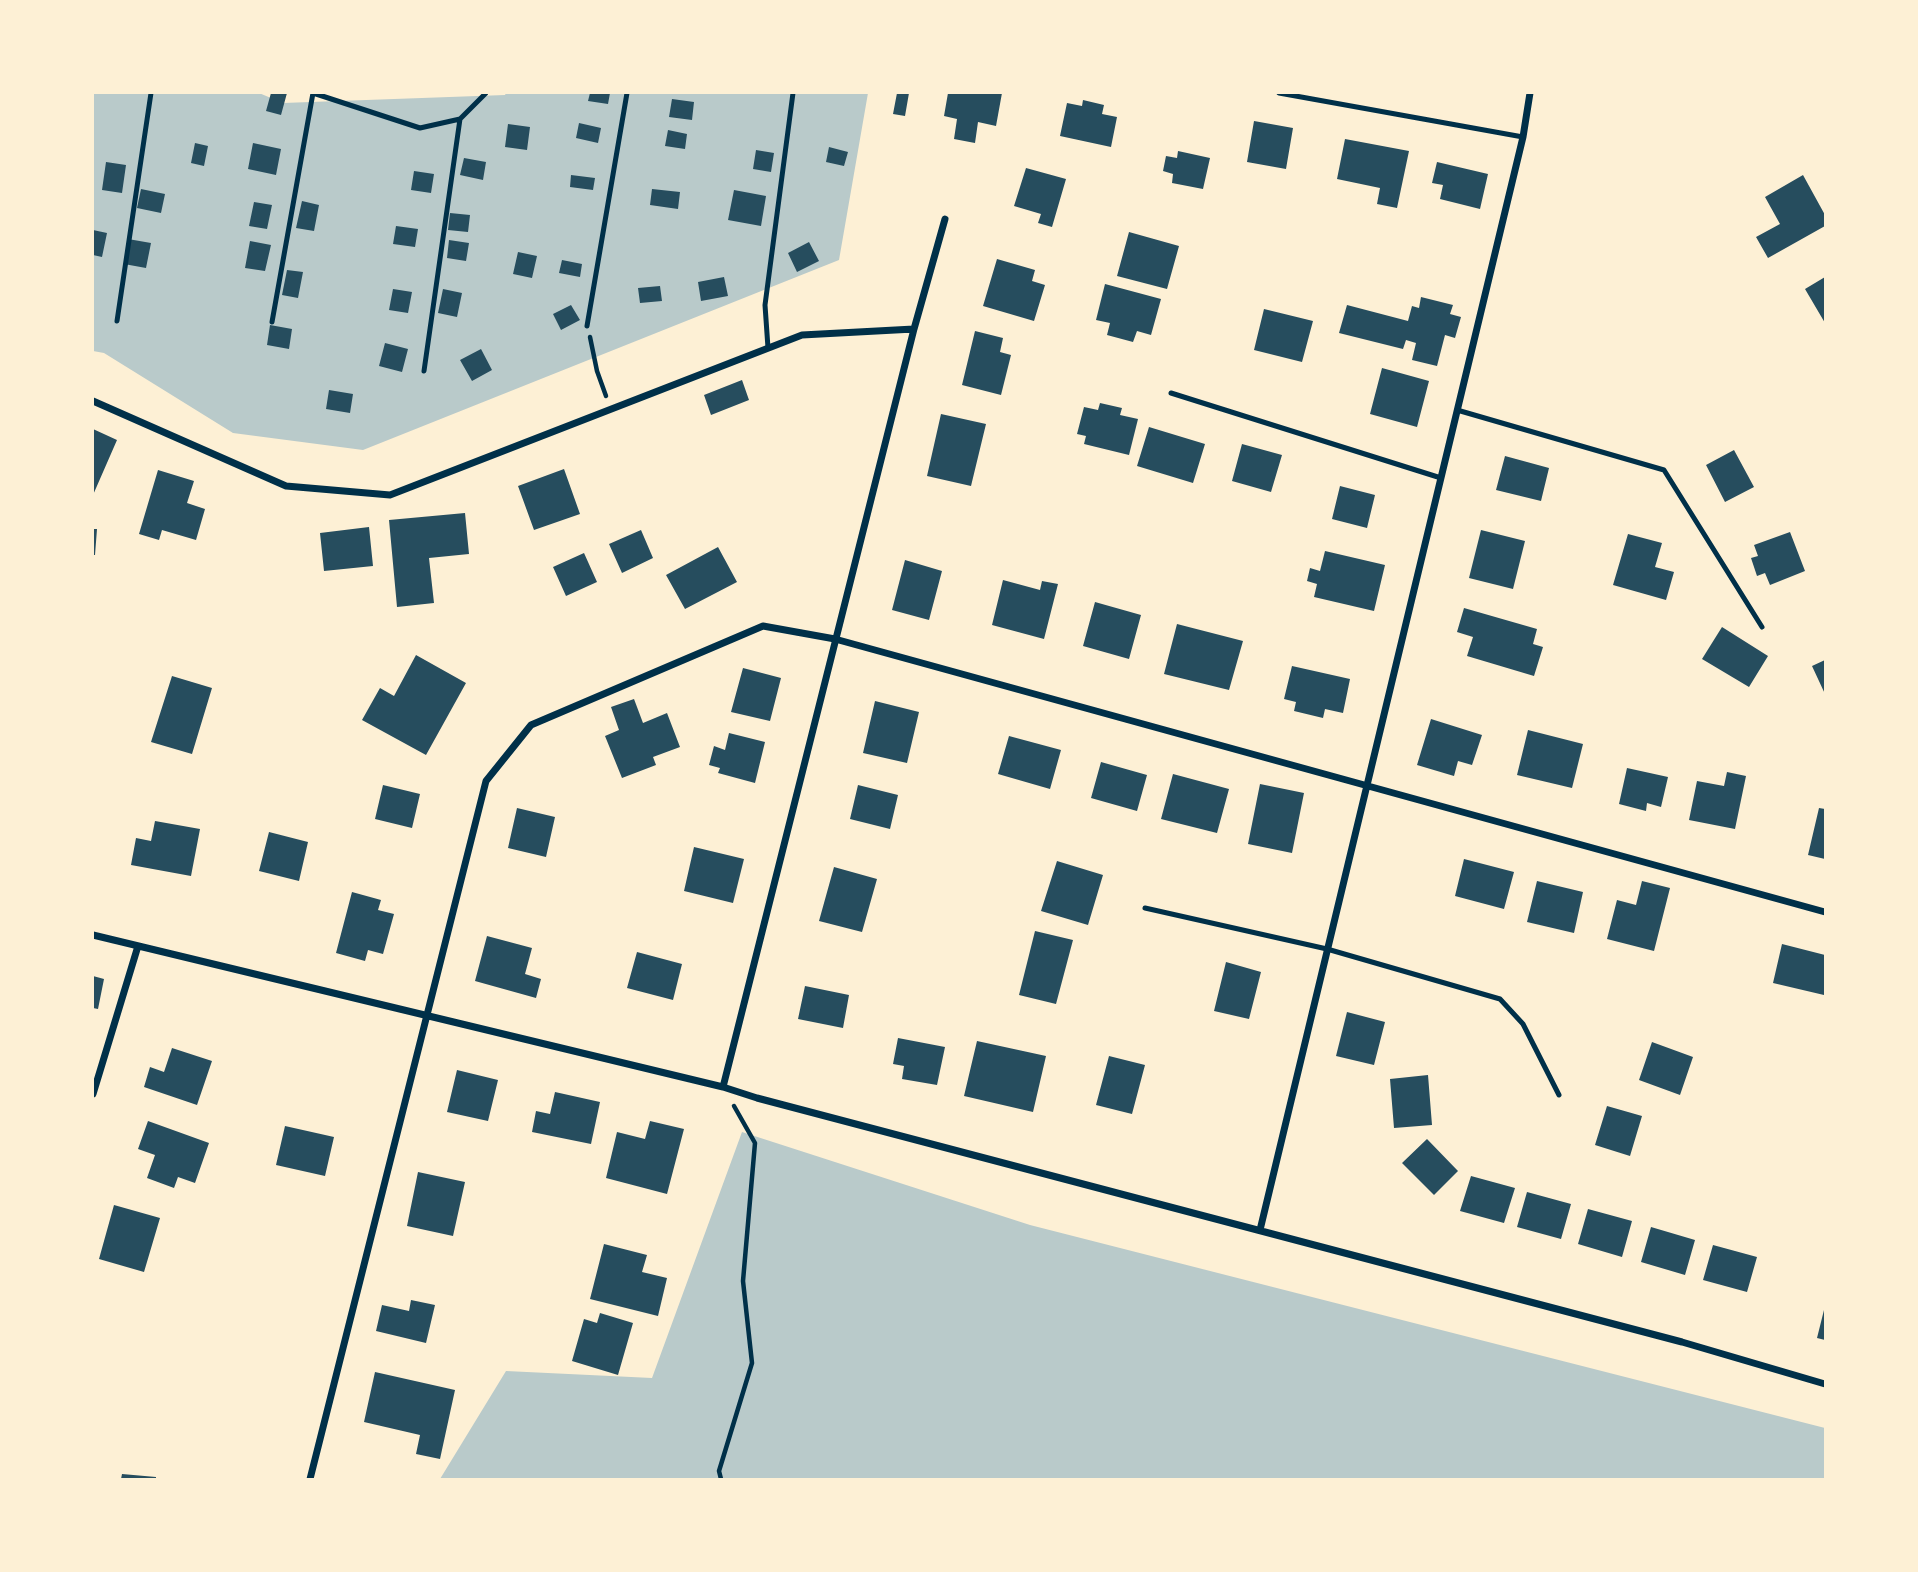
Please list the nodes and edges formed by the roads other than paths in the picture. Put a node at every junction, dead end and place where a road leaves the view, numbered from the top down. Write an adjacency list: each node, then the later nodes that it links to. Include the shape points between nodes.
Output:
1 (151, 93): 11 (lane)
2 (313, 93): 8 (lane, via 420,128); 12 (lane)
3 (486, 93): 8 (lane)
4 (627, 93): 13 (lane)
5 (793, 93): 15 (lane, via 765,305)
6 (1279, 93): 9 (lane)
7 (1530, 93): 9 (street)
8 (460, 119): 16 (lane)
9 (1523, 138): 19 (street)
10 (945, 219): 14 (street)
11 (117, 321)
12 (272, 322)
13 (587, 326)
14 (914, 329): 15 (street, via 802,335); 22 (street)
15 (768, 348): 18 (street, via 390,495 286,486)
16 (424, 371)
17 (1171, 393): 20 (lane)
18 (93, 401)
19 (1457, 410): 20 (street); 21 (lane, via 1664,470)
20 (1441, 478): 23 (street)
21 (1762, 627)
22 (835, 639): 23 (street); 29 (street, via 763,626 531,724 486,781); 30 (street)
23 (1367, 785): 25 (street); 28 (street)
24 (1145, 908): 28 (lane)
25 (1825, 912)
26 (93, 935): 27 (street)
27 (138, 946): 29 (street); 31 (street)
28 (1327, 949): 32 (lane, via 1500,999 1523,1024); 33 (street)
29 (428, 1017): 30 (street); 35 (street)
30 (723, 1087): 33 (street)
31 (93, 1094)
32 (1559, 1095)
33 (1260, 1230): 34 (street)
34 (1825, 1384)
35 (310, 1479)

